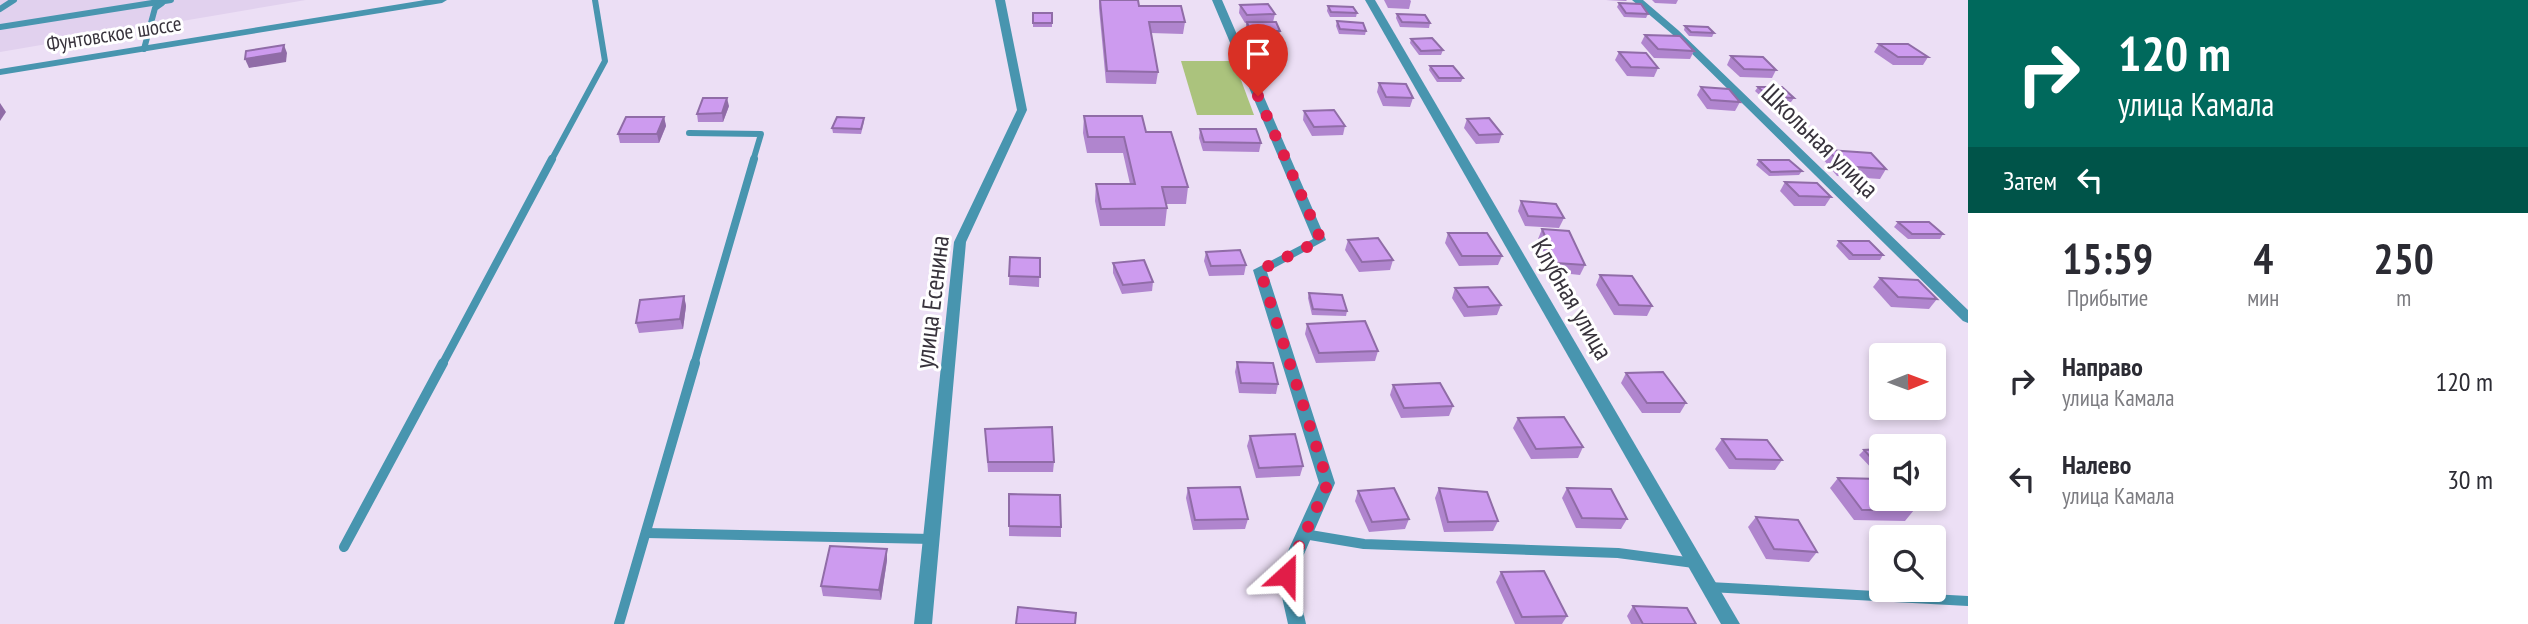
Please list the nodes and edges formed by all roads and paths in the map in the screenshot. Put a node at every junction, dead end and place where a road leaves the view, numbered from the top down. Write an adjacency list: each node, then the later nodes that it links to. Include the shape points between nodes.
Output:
1 (14, 0): 9 (lane)
2 (167, 0): 10 (lane); 11 (lane, via 155,8)
3 (442, 0): 11 (street, Фунтовское шоссе)
4 (595, 0): 18 (lane, via 605,61)
5 (1000, 0): 17 (street, улица Есенина, via 1022,110 960,242)
6 (1217, 0): 16 (street, via 1321,240 1260,270 1328,483)
7 (1370, 0): 19 (street, Клубная улица)
8 (1637, 0): 14 (street, Школьная улица)
9 (0, 9)
10 (0, 27)
11 (144, 49): 12 (street, Фунтовское шоссе)
12 (0, 72)
13 (689, 133): 15 (lane, via 761,134)
14 (1968, 318)
15 (646, 533): 17 (lane); 22 (lane)
16 (1304, 534): 19 (lane, via 1364,544 1618,553); 24 (street, via 1286,575)
17 (932, 539): 23 (street, улица Есенина)
18 (344, 547)
19 (1695, 563): 20 (street, Клубная улица)
20 (1709, 587): 21 (lane); 25 (street, Клубная улица)
21 (1968, 601)
22 (620, 624)
23 (923, 624)
24 (1297, 624)
25 (1731, 624)

